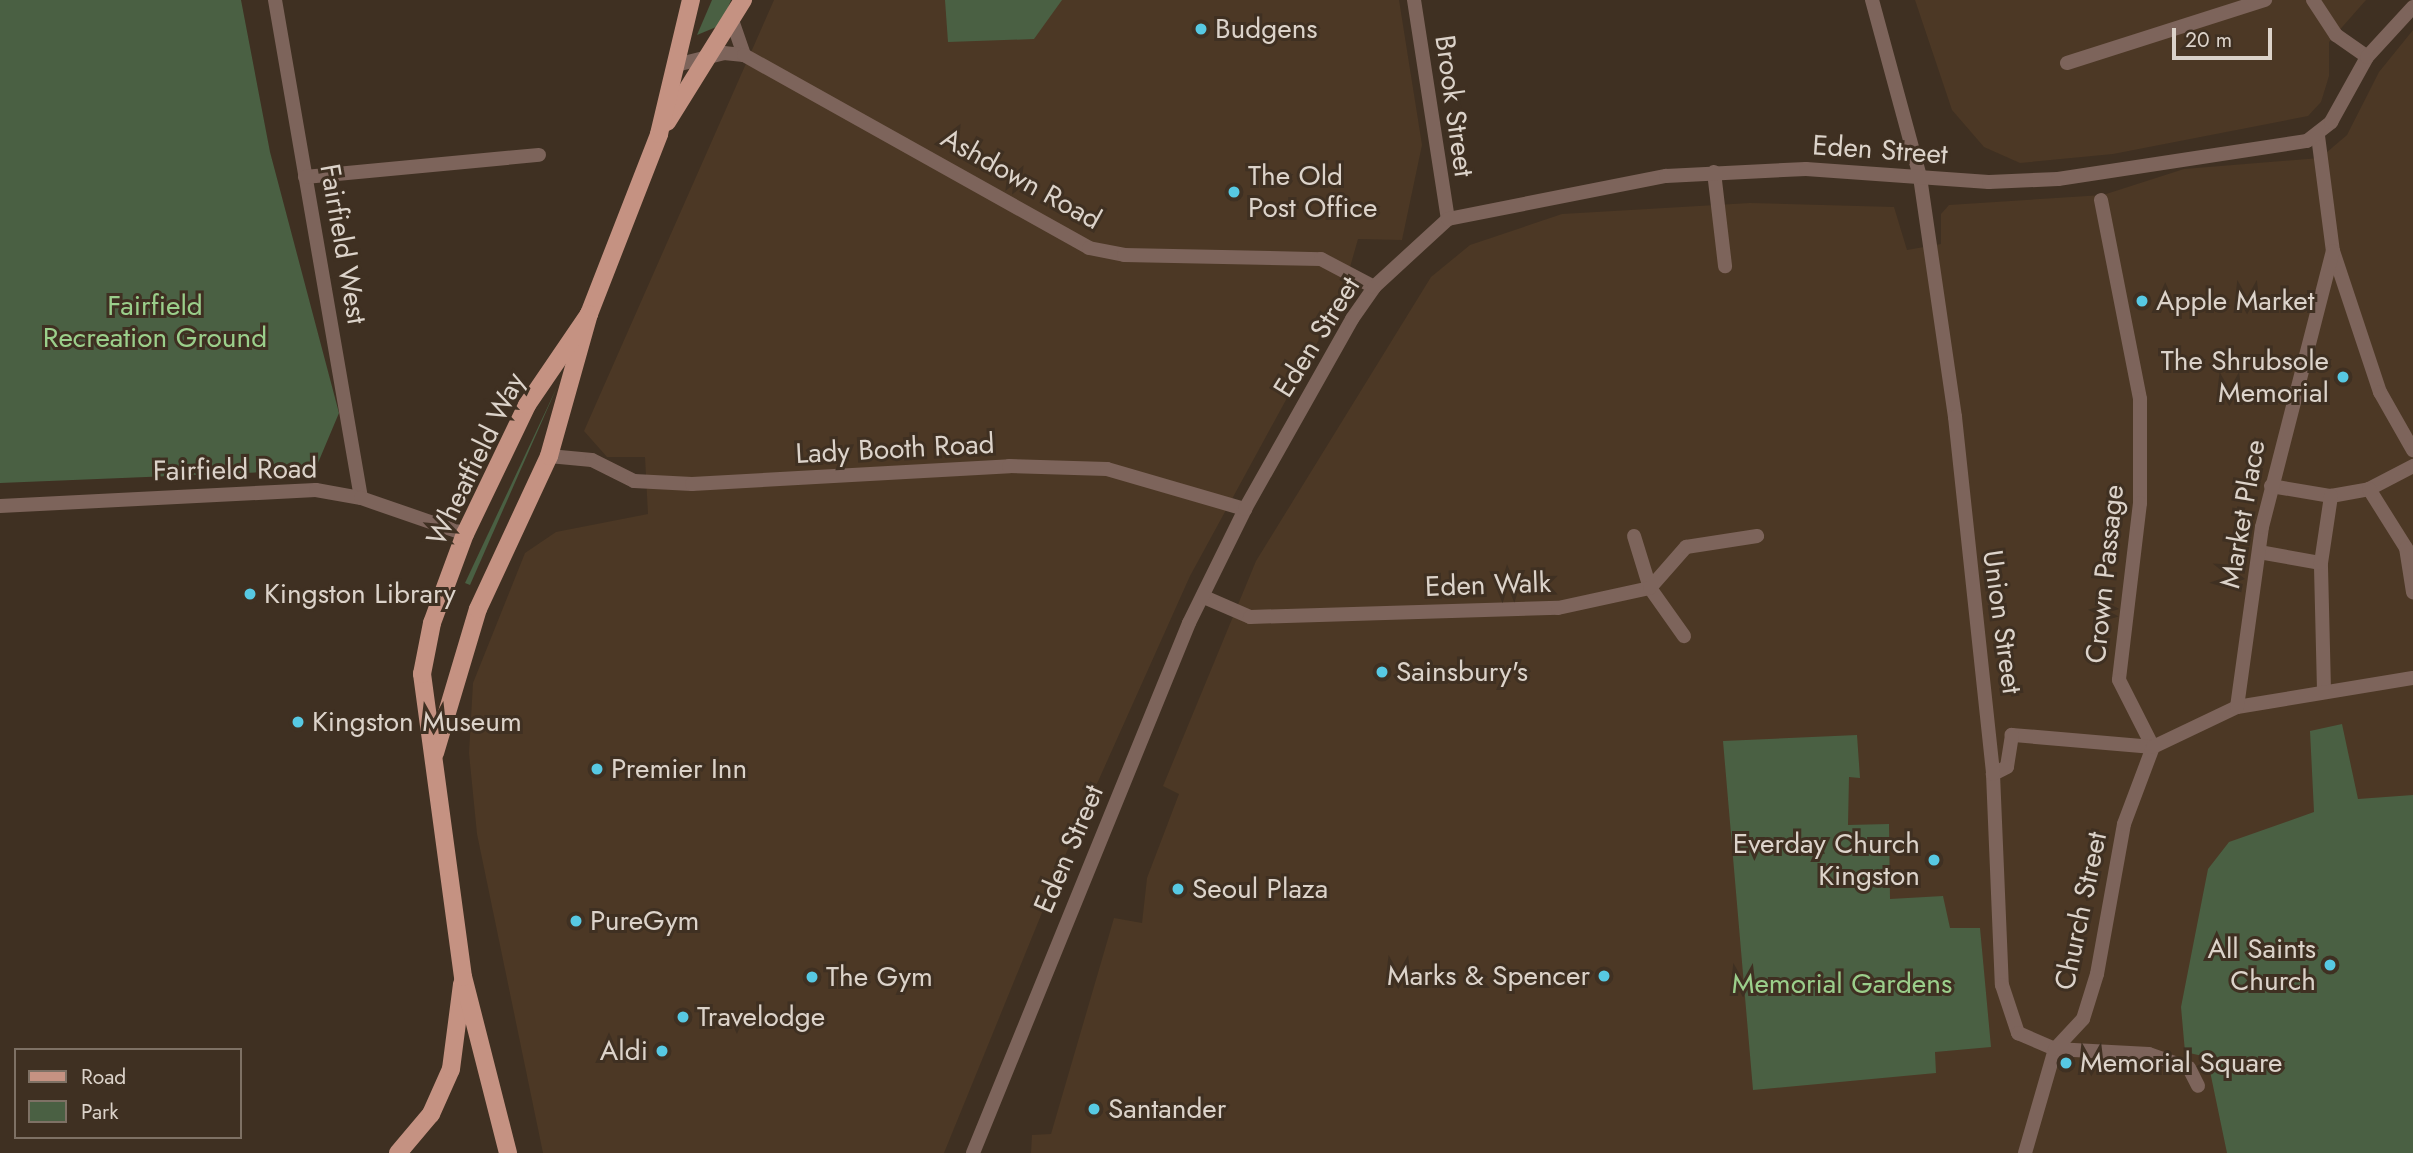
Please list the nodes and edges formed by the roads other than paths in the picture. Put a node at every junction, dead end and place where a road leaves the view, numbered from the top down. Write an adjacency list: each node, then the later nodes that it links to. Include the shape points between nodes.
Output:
1 (275, 0): 19 (street, Fairfield West)
2 (691, 0): 14 (main road, Wheatfield Way)
3 (743, 0): 9 (main road, Wheatfield Way)
4 (1414, 0): 22 (street, Brook Street)
5 (1872, 0): 20 (street, Union Street)
6 (2265, 0): 13 (street)
7 (2313, 0): 12 (street, via 2336,35)
8 (2413, 7): 12 (street)
9 (733, 23): 10 (street); 11 (main road, Wheatfield Way)
10 (744, 55): 11 (street); 25 (street, Ashdown Road, via 1089,248 1124,255 1321,259)
11 (710, 56): 14 (street); 15 (main road, Wheatfield Way)
12 (2367, 57): 16 (street)
13 (2067, 63)
14 (676, 65): 15 (main road, Wheatfield Way)
15 (659, 134): 26 (main road, Wheatfield Way)
16 (2318, 136): 20 (street, Eden Street, via 2058,178); 23 (street, Market Place)
17 (539, 155): 19 (street)
18 (1714, 172): 20 (street, Eden Street, via 1806,169); 22 (street, Eden Street, via 1643,178); 24 (street)
19 (306, 177): 33 (street, Fairfield West)
20 (1920, 177): 51 (street, Union Street, via 1955,417)
21 (2101, 200): 49 (street, Crown Passage, via 2140,399 2140,503 2119,680)
22 (1448, 219): 25 (street, Eden Street)
23 (2333, 251): 27 (street, Market Place, via 2380,392); 30 (street, Market Place)
24 (1725, 266)
25 (1374, 286): 35 (street, Eden Street)
26 (589, 314): 28 (main road, Wheatfield Way); 36 (main road, Wheatfield Way, via 527,405)
27 (2413, 450)
28 (549, 456): 35 (street, Lady Booth Road, via 593,460 634,481 1009,466 1107,469); 50 (main road, Wheatfield Way, via 478,609)
29 (2413, 466): 31 (street)
30 (2271, 486): 32 (street); 40 (street, Market Place)
31 (2369, 489): 32 (street); 39 (street)
32 (2331, 496): 41 (street)
33 (361, 498): 34 (street, Fairfield Road, via 279,490); 36 (street, Fairfield Road)
34 (0, 506)
35 (1245, 509): 44 (street, Eden Street)
36 (465, 534): 50 (main road, Wheatfield Way, via 432,622 422,674)
37 (1634, 536): 42 (street)
38 (1757, 536): 42 (street, via 1686,547)
39 (2410, 546): 43 (street)
40 (2259, 552): 41 (street); 48 (street, Market Place)
41 (2321, 563): 47 (street)
42 (1650, 588): 44 (street, Eden Walk, via 1558,608 1250,617); 45 (street)
43 (2413, 592)
44 (1204, 597): 57 (street, Eden Street, via 1042,973)
45 (1684, 636)
46 (2413, 678): 47 (street)
47 (2324, 690): 48 (street)
48 (2237, 707): 49 (street)
49 (2153, 747): 51 (street, via 2012,735 2007,767); 53 (street, Church Street, via 2124,824 2083,1019)
50 (433, 761): 52 (main road, Wheatfield Way)
51 (1993, 774): 53 (street, Union Street, via 2007,1011 2018,1033)
52 (463, 977): 55 (main road, Wheatfield Way, via 452,1069 431,1114); 56 (main road, Wheatfield Way)
53 (2055, 1049): 54 (street, via 2149,1054 2189,1068); 58 (street, Church Street)
54 (2198, 1086)
55 (398, 1153)
56 (508, 1153)
57 (973, 1153)
58 (2025, 1153)

